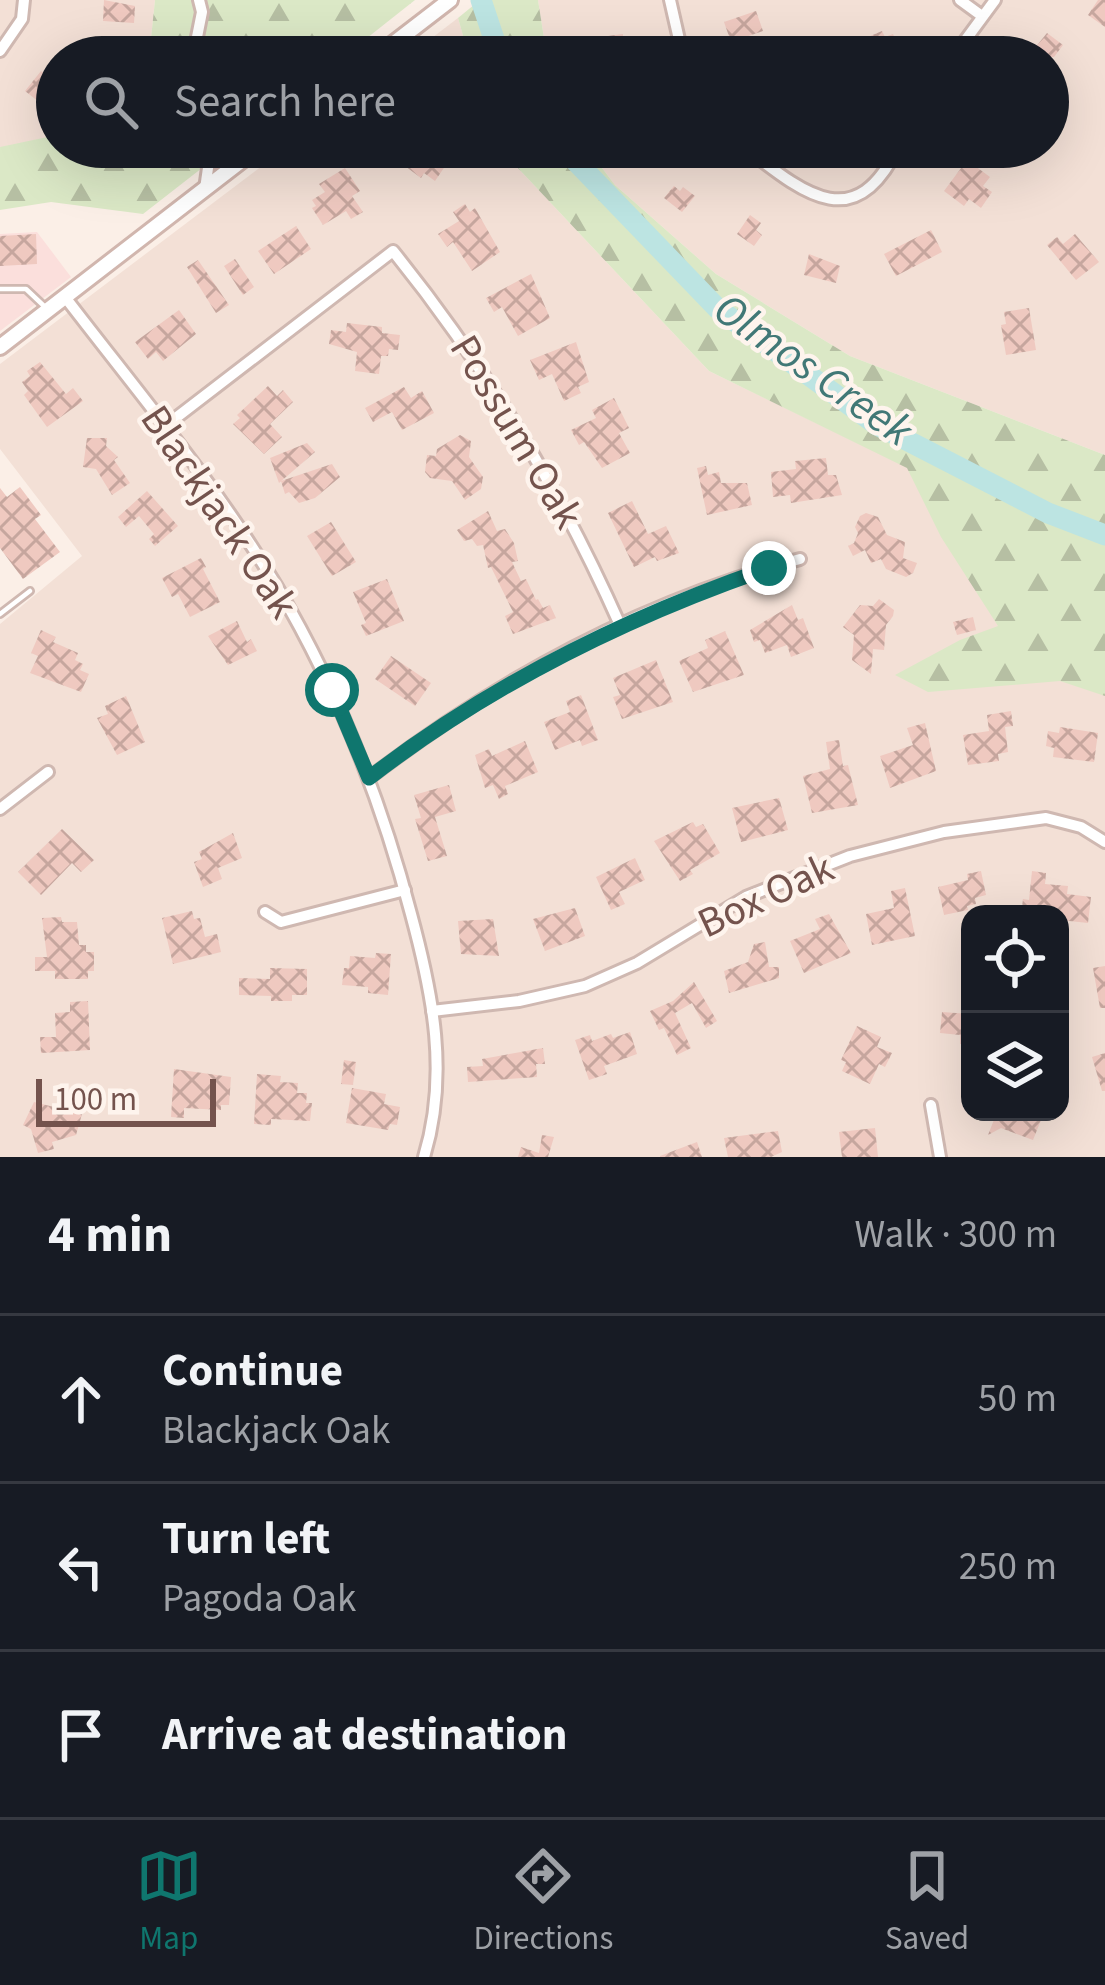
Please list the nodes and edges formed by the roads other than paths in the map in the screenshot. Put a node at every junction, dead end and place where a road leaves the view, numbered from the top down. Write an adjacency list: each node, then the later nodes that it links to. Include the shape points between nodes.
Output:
1 (24, 0): 12 (street, via 22,19)
2 (199, 0): 8 (street)
3 (450, 0): 9 (main road)
4 (670, 0): 10 (street)
5 (961, 0): 7 (street)
6 (994, 0): 7 (street)
7 (982, 16): 11 (street)
8 (197, 36)
9 (403, 36)
10 (678, 36)
11 (968, 36)
12 (0, 51)
13 (208, 168): 17 (street)
14 (232, 168): 17 (main road)
15 (774, 168): 16 (street, via 818,198 842,202)
16 (885, 168)
17 (205, 189): 19 (main road)
18 (0, 289): 20 (lane, via 26,289)
19 (65, 297): 20 (main road); 22 (street, Blackjack Oak)
20 (48, 310): 21 (main road)
21 (0, 347)
22 (164, 427): 26 (street, Possum Oak, via 393,251 517,425); 28 (street, Blackjack Oak, via 276,585)
23 (800, 559): 26 (street)
24 (29, 591): 25 (lane)
25 (0, 614)
26 (620, 625): 28 (street, via 484,697)
27 (48, 772): 29 (street)
28 (369, 778): 31 (street, Blackjack Oak)
29 (0, 809)
30 (1105, 842): 33 (street, Box Oak, via 1046,818 944,832 850,856 746,897 585,986)
31 (405, 890): 32 (street, via 280,922); 33 (street, Blackjack Oak)
32 (265, 912)
33 (432, 1011): 35 (street, Blackjack Oak, via 439,1080)
34 (931, 1106): 36 (street)
35 (424, 1157)
36 (940, 1157)

